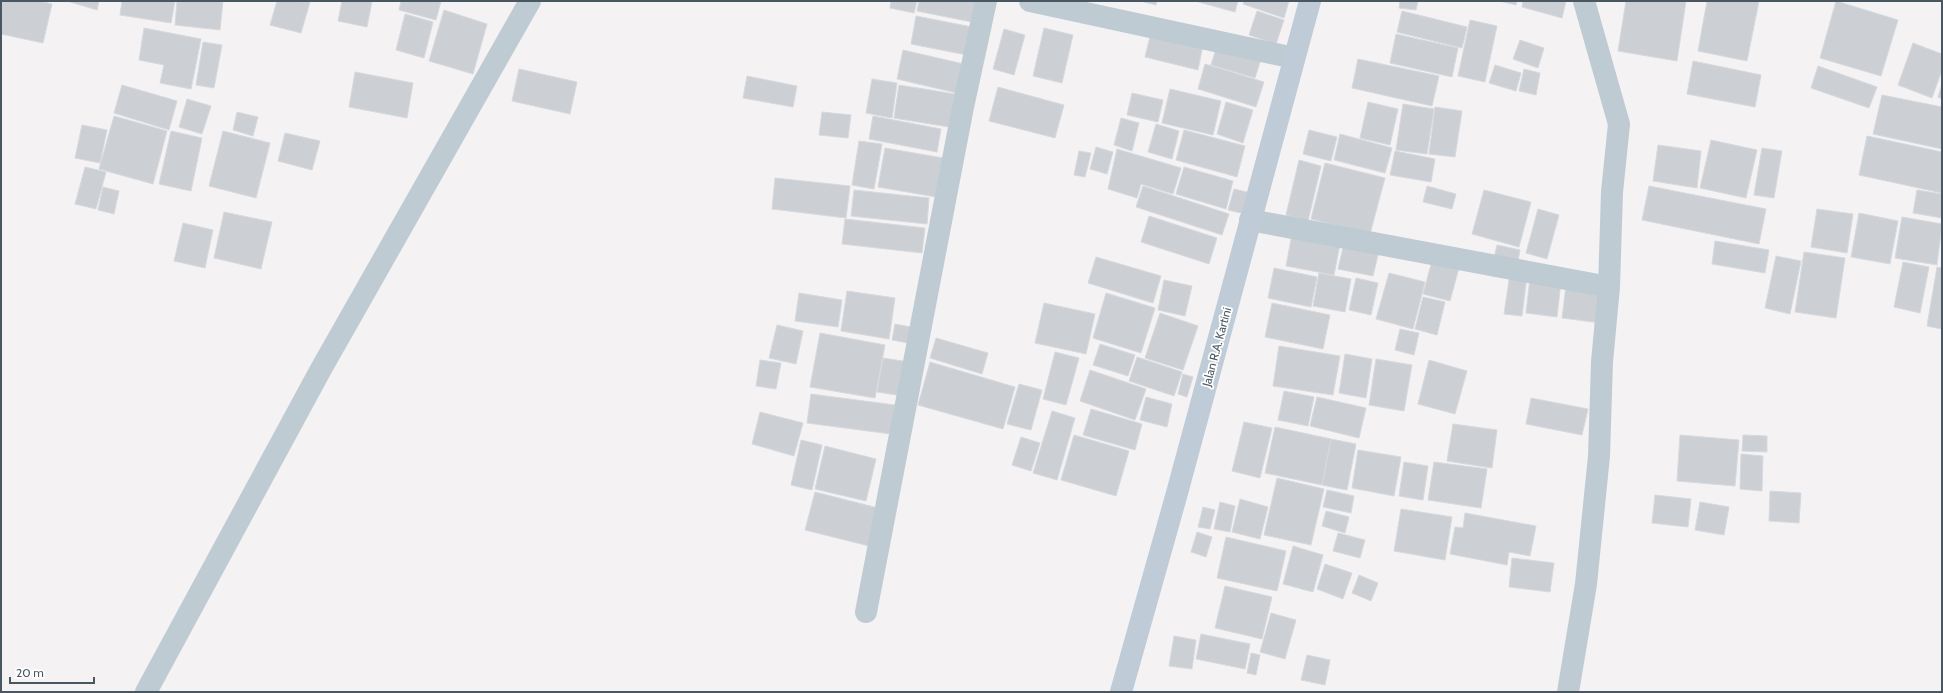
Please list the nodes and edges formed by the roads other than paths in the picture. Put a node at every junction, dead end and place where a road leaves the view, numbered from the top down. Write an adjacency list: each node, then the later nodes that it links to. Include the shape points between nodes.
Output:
1 (530, 1): 10 (street, via 320,369)
2 (986, 1): 9 (street, via 963,107)
3 (1030, 1): 6 (street)
4 (1310, 1): 6 (main road, Jalan R.A. Kartini)
5 (1584, 1): 8 (street, via 1619,124 1612,192)
6 (1294, 58): 7 (main road, Jalan R.A. Kartini)
7 (1250, 220): 8 (street); 11 (main road, Jalan R.A. Kartini, via 1180,485)
8 (1609, 287): 12 (street, via 1602,362 1598,463 1586,584)
9 (866, 612)
10 (146, 692)
11 (1121, 692)
12 (1568, 692)

